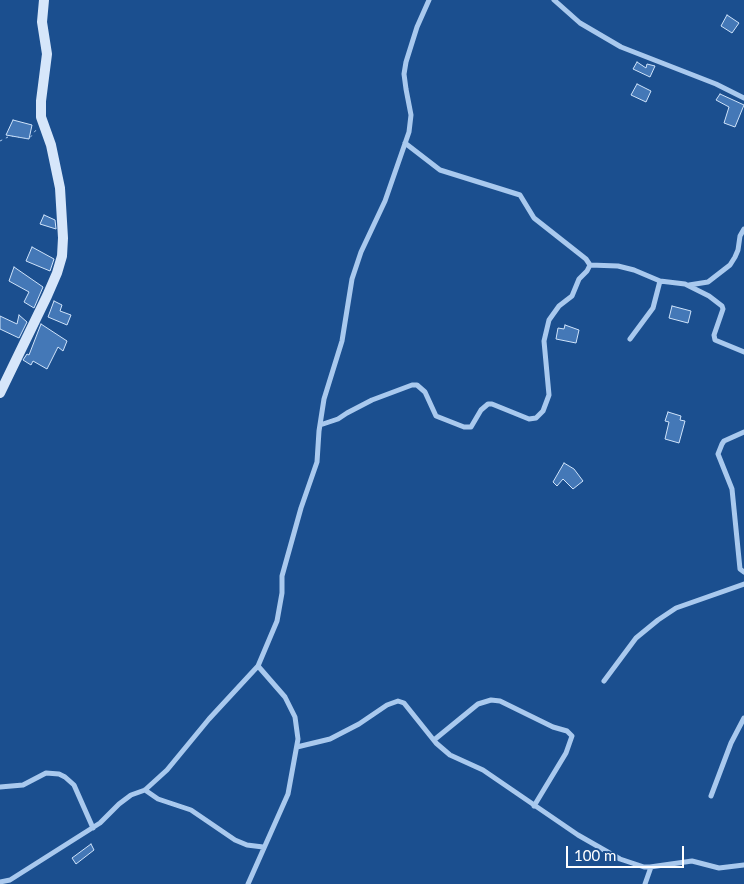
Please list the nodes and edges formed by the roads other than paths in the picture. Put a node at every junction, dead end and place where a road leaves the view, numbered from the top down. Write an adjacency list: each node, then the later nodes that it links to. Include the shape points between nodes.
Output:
1 (44, 0): 12 (street, via 42,22 46,54 41,109 60,188 62,256 47,296)
2 (429, 0): 5 (street, via 406,62 404,74 411,115)
3 (554, 0): 4 (street, via 580,23 621,47)
4 (744, 98)
5 (405, 143): 7 (street, via 440,170 518,194 534,218 586,259); 13 (street, via 352,279 342,341 324,399)
6 (744, 230): 9 (street, via 730,265 708,282)
7 (590, 266): 8 (street, via 618,266); 13 (street, via 579,279 572,296 549,320 544,341 549,395 544,411 536,418 528,419 488,404 471,427 464,427 436,416 425,392 412,385)
8 (660, 281): 9 (street); 10 (street, via 653,308)
9 (688, 285): 11 (street, via 722,306 715,340)
10 (630, 339)
11 (744, 352)
12 (0, 393)
13 (320, 425): 17 (street, via 317,462 282,576 276,621)
14 (744, 432): 15 (street, via 724,441 718,454 732,489 740,569)
15 (744, 572)
16 (744, 584): 18 (street, via 676,608 658,620 636,638)
17 (258, 666): 21 (street, via 285,697 295,717); 23 (street, via 167,770)
18 (604, 681)
19 (744, 718): 24 (street)
20 (434, 740): 21 (street, via 409,708 398,701 330,739); 25 (street, via 450,754 482,770); 25 (street, via 478,704 492,700 567,731 572,736 566,754)
21 (297, 747): 27 (street, via 288,794)
22 (0, 787): 26 (street, via 23,785 46,773 59,774 74,785)
23 (145, 790): 26 (street, via 119,804); 27 (street, via 158,799 191,810 235,840)
24 (711, 796)
25 (534, 806): 29 (street, via 620,859)
26 (93, 828): 30 (street, via 10,880)
27 (263, 847): 31 (street)
28 (744, 865): 29 (street, via 719,868 692,861)
29 (651, 867): 32 (street)
30 (0, 882)
31 (248, 884)
32 (645, 884)

